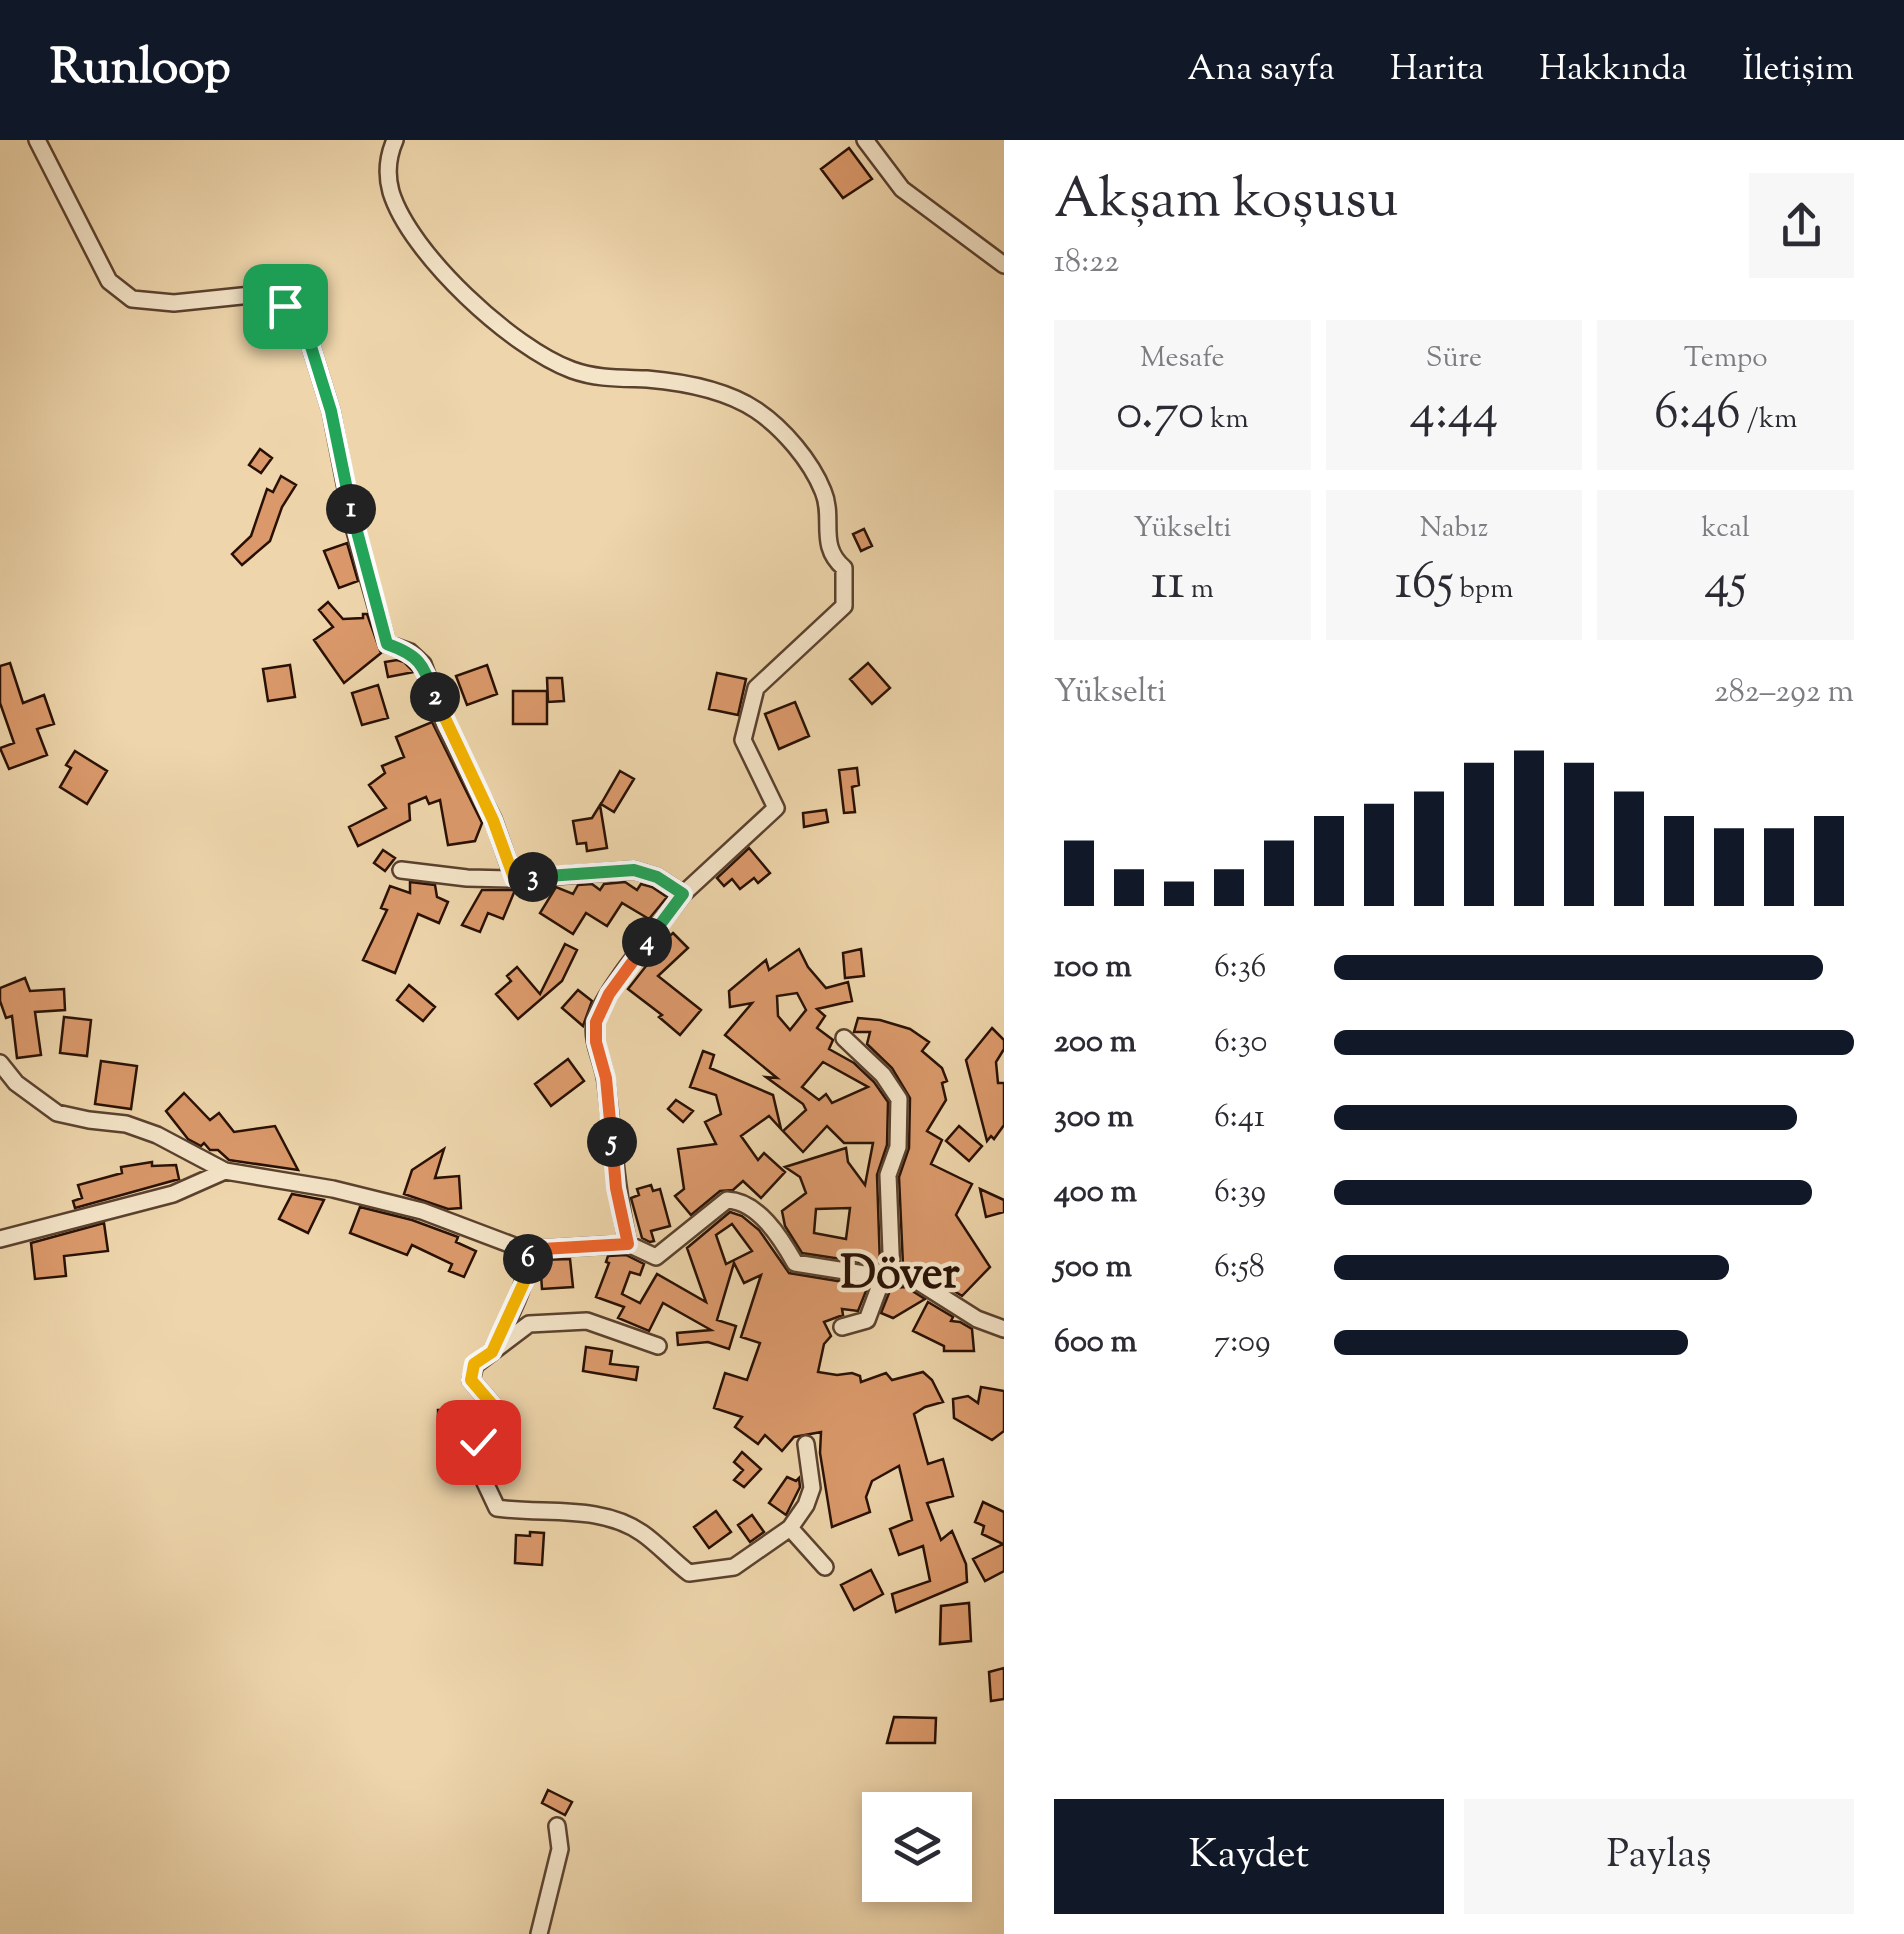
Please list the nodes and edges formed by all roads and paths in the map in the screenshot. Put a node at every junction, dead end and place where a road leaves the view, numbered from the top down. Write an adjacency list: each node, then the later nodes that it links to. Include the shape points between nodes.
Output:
1 (37, 140): 6 (street, via 109,281 132,299 251,295 285,306 304,324 387,644 422,664)
2 (395, 140): 7 (street, via 388,169 402,216 424,253 493,318 569,369 718,392 756,410 802,453 825,494 829,545 844,568 844,606 756,688 742,740 776,808)
3 (864, 140): 4 (street, via 902,189)
4 (1004, 265)
5 (401, 870): 6 (street)
6 (514, 878): 7 (street, via 634,870)
7 (683, 894): 12 (street, via 596,1022)
8 (844, 1038): 14 (street, via 899,1099 898,1147 888,1175)
9 (0, 1063): 10 (street, via 57,1112 126,1124)
10 (225, 1170): 11 (street, via 173,1194); 13 (street, via 422,1212)
11 (0, 1240)
12 (628, 1244): 13 (street); 14 (street, via 656,1256 727,1200 740,1200 795,1262)
13 (525, 1250): 18 (street, via 525,1280)
14 (888, 1277): 15 (street, via 867,1320); 16 (street, via 909,1276)
15 (842, 1328)
16 (1004, 1329)
17 (658, 1346): 18 (street, via 587,1320 557,1320 529,1324)
18 (492, 1352): 20 (street, via 474,1364 471,1380 501,1415 498,1432 478,1442 473,1457 497,1508 570,1511 614,1522 640,1532 690,1573 734,1566)
19 (806, 1444): 20 (street, via 812,1488)
20 (790, 1528): 21 (street)
21 (825, 1566)
22 (557, 1826): 23 (street, via 560,1849)
23 (539, 1934)

